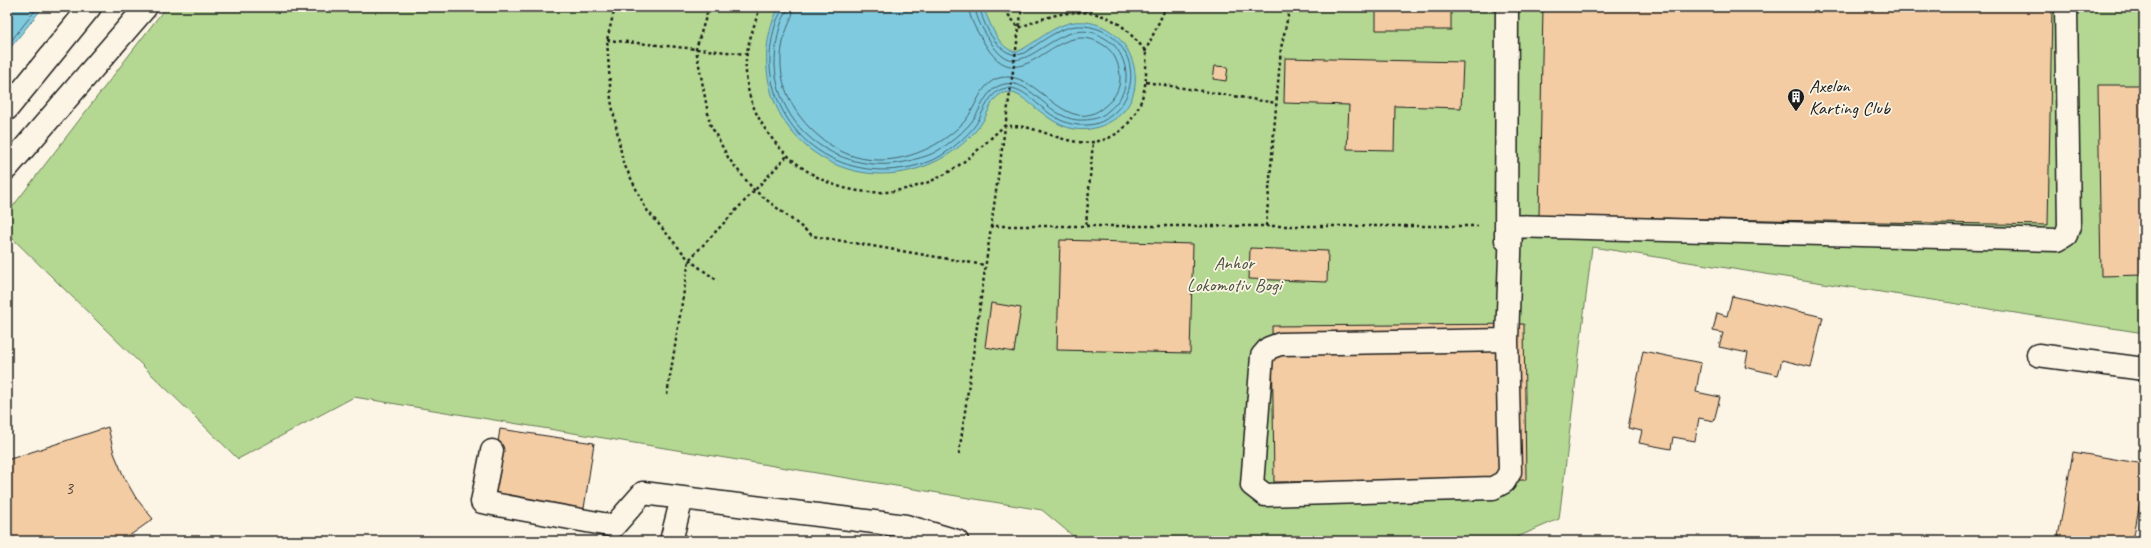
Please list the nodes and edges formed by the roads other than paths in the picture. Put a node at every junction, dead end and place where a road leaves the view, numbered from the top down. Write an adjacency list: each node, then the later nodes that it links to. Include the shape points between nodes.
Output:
1 (90, 7): 5 (street)
2 (146, 7): 6 (street)
3 (1507, 7): 7 (street)
4 (2066, 7): 7 (street, via 2068,226 2066,235 2058,240)
5 (7, 109)
6 (7, 168)
7 (1509, 226): 8 (street)
8 (1505, 332): 8 (street, via 1510,472 1504,482 1493,488 1265,496 1252,485 1262,356 1269,348 1280,344)
9 (2038, 355): 10 (street)
10 (2144, 369)
11 (492, 451): 12 (street, via 482,502 614,526 643,493)
12 (682, 498): 13 (street); 14 (street, via 906,526)
13 (671, 541)
14 (957, 541)

